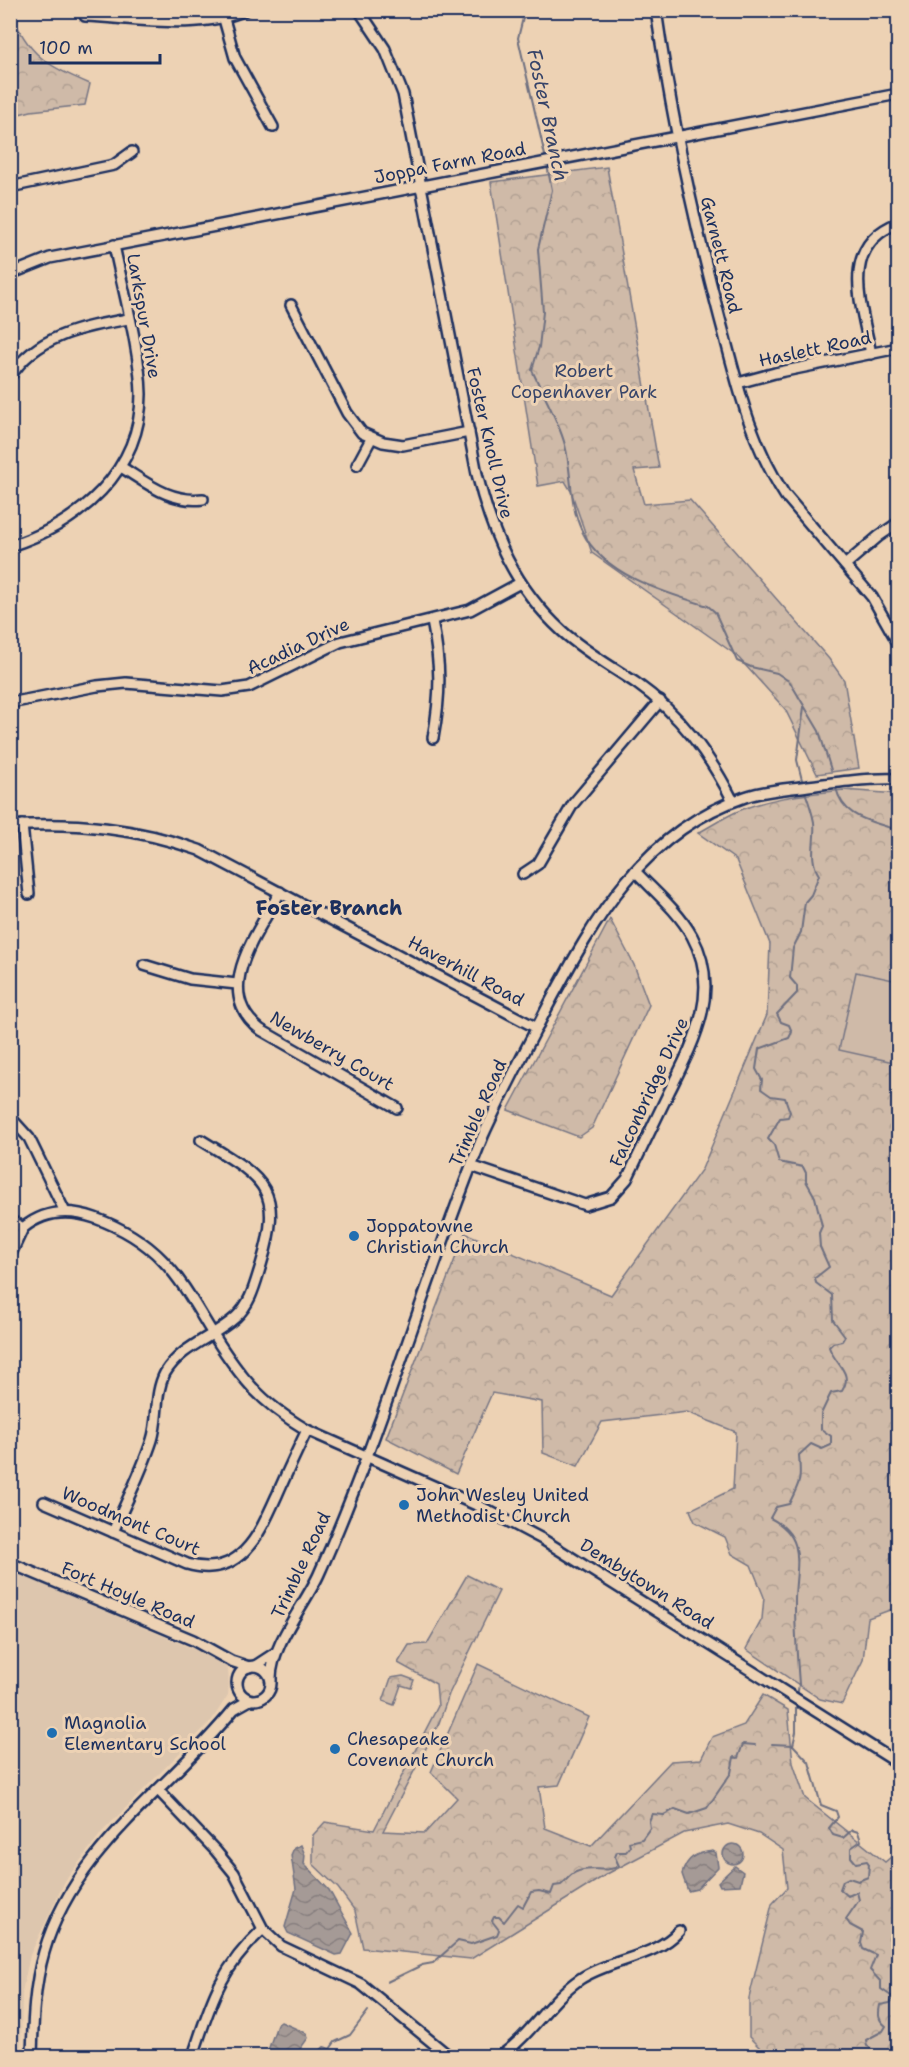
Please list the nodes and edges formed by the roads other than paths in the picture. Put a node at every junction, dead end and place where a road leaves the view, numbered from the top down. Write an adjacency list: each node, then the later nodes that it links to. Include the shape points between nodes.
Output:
1 (246, 10): 5 (street)
2 (359, 10): 10 (street, Foster Knoll Drive, via 385,49 399,80)
3 (656, 10): 8 (street, Garnett Road)
4 (85, 16): 5 (street)
5 (224, 19): 7 (street, via 235,58)
6 (898, 94): 8 (street, Joppa Farm Road)
7 (273, 127)
8 (677, 136): 10 (street, Joppa Farm Road); 20 (street, Garnett Road, via 693,214)
9 (132, 152): 11 (street, via 114,165)
10 (422, 186): 13 (street, Joppa Farm Road); 21 (street, Foster Knoll Drive)
11 (10, 187)
12 (898, 223): 18 (street, via 880,232 862,255 858,284)
13 (114, 246): 14 (street, Joppa Farm Road, via 50,258); 16 (street, Larkspur Drive)
14 (10, 274)
15 (291, 305): 22 (street, via 353,424)
16 (128, 319): 19 (street, via 60,335 32,353); 24 (street, Larkspur Drive, via 140,377 140,404 134,438)
17 (898, 348): 18 (street, Haslett Road)
18 (871, 354): 20 (street, Haslett Road)
19 (10, 377)
20 (738, 384): 28 (street, Garnett Road, via 754,439 786,497)
21 (469, 432): 22 (street, via 402,445); 29 (street, Foster Knoll Drive, via 489,521)
22 (371, 438): 23 (street)
23 (357, 465)
24 (121, 467): 25 (street, via 165,495 187,501); 27 (street, Larkspur Drive, via 95,498 71,517)
25 (202, 499)
26 (898, 523): 28 (street)
27 (10, 546)
28 (845, 565): 31 (street, Garnett Road, via 878,606)
29 (520, 583): 30 (street, Acadia Drive, via 470,610); 32 (street, Foster Knoll Drive, via 571,639)
30 (432, 621): 33 (street, Acadia Drive, via 340,642 272,678 241,689 222,691 126,682); 34 (street, via 441,689)
31 (898, 643)
32 (660, 701): 36 (street, Foster Knoll Drive, via 702,747); 40 (street, via 573,804 538,864)
33 (10, 704)
34 (433, 738)
35 (898, 779): 36 (street, Trimble Road, via 823,784 764,792)
36 (733, 801): 39 (street, Trimble Road, via 678,834)
37 (22, 825): 38 (street, Haverhill Road); 41 (street, Haverhill Road, via 94,825 145,833 199,850); 42 (street)
38 (10, 826)
39 (634, 871): 45 (street, Trimble Road, via 589,930); 49 (street, Falconbridge Drive, via 670,906 693,939 705,981 705,1001 696,1036 627,1179 611,1197 585,1205)
40 (523, 874)
41 (280, 891): 44 (street, via 245,957); 45 (street, Haverhill Road)
42 (29, 894)
43 (144, 965): 44 (street, via 190,979)
44 (237, 984): 46 (street, Newberry Court, via 243,1011 254,1024)
45 (537, 1028): 49 (street, Trimble Road, via 501,1096)
46 (397, 1108)
47 (10, 1117): 50 (street, via 29,1138)
48 (201, 1140): 54 (street, via 259,1180 270,1202 272,1223 251,1297 234,1319)
49 (471, 1166): 56 (street, Trimble Road)
50 (65, 1212): 52 (street, via 42,1216); 54 (street, Dembytown Road, via 110,1224 150,1247 183,1282)
51 (10, 1220): 52 (street)
52 (23, 1228): 53 (street)
53 (10, 1256)
54 (213, 1332): 55 (street, Dembytown Road, via 251,1386); 58 (street, via 182,1352 164,1376 157,1397 152,1440)
55 (307, 1430): 56 (street, Dembytown Road); 58 (street, Woodmont Court, via 259,1534 231,1561 195,1567)
56 (365, 1455): 60 (street, Trimble Road, via 315,1582); 68 (street, Dembytown Road, via 542,1539)
57 (44, 1502): 58 (street, Woodmont Court)
58 (113, 1532)
59 (10, 1563): 61 (street, Fort Hoyle Road, via 193,1640)
60 (275, 1653): 62 (street, Trimble Road); 64 (street, Trimble Road)
61 (231, 1661): 62 (street, Fort Hoyle Road); 63 (street)
62 (252, 1666): 63 (street); 64 (street, via 265,1670)
63 (237, 1678): 65 (street)
64 (271, 1680): 66 (street, via 266,1696)
65 (238, 1689): 66 (street); 67 (street)
66 (250, 1700): 67 (street)
67 (234, 1710): 69 (street)
68 (898, 1763)
69 (158, 1790): 70 (street, via 234,1873); 72 (street, via 97,1852 60,1910 39,1972)
70 (262, 1929): 73 (street, via 222,1976); 74 (street, via 280,1946 361,1984)
71 (679, 1931): 75 (street, via 669,1943 580,1979)
72 (32, 2056)
73 (194, 2056)
74 (449, 2056)
75 (500, 2056)

